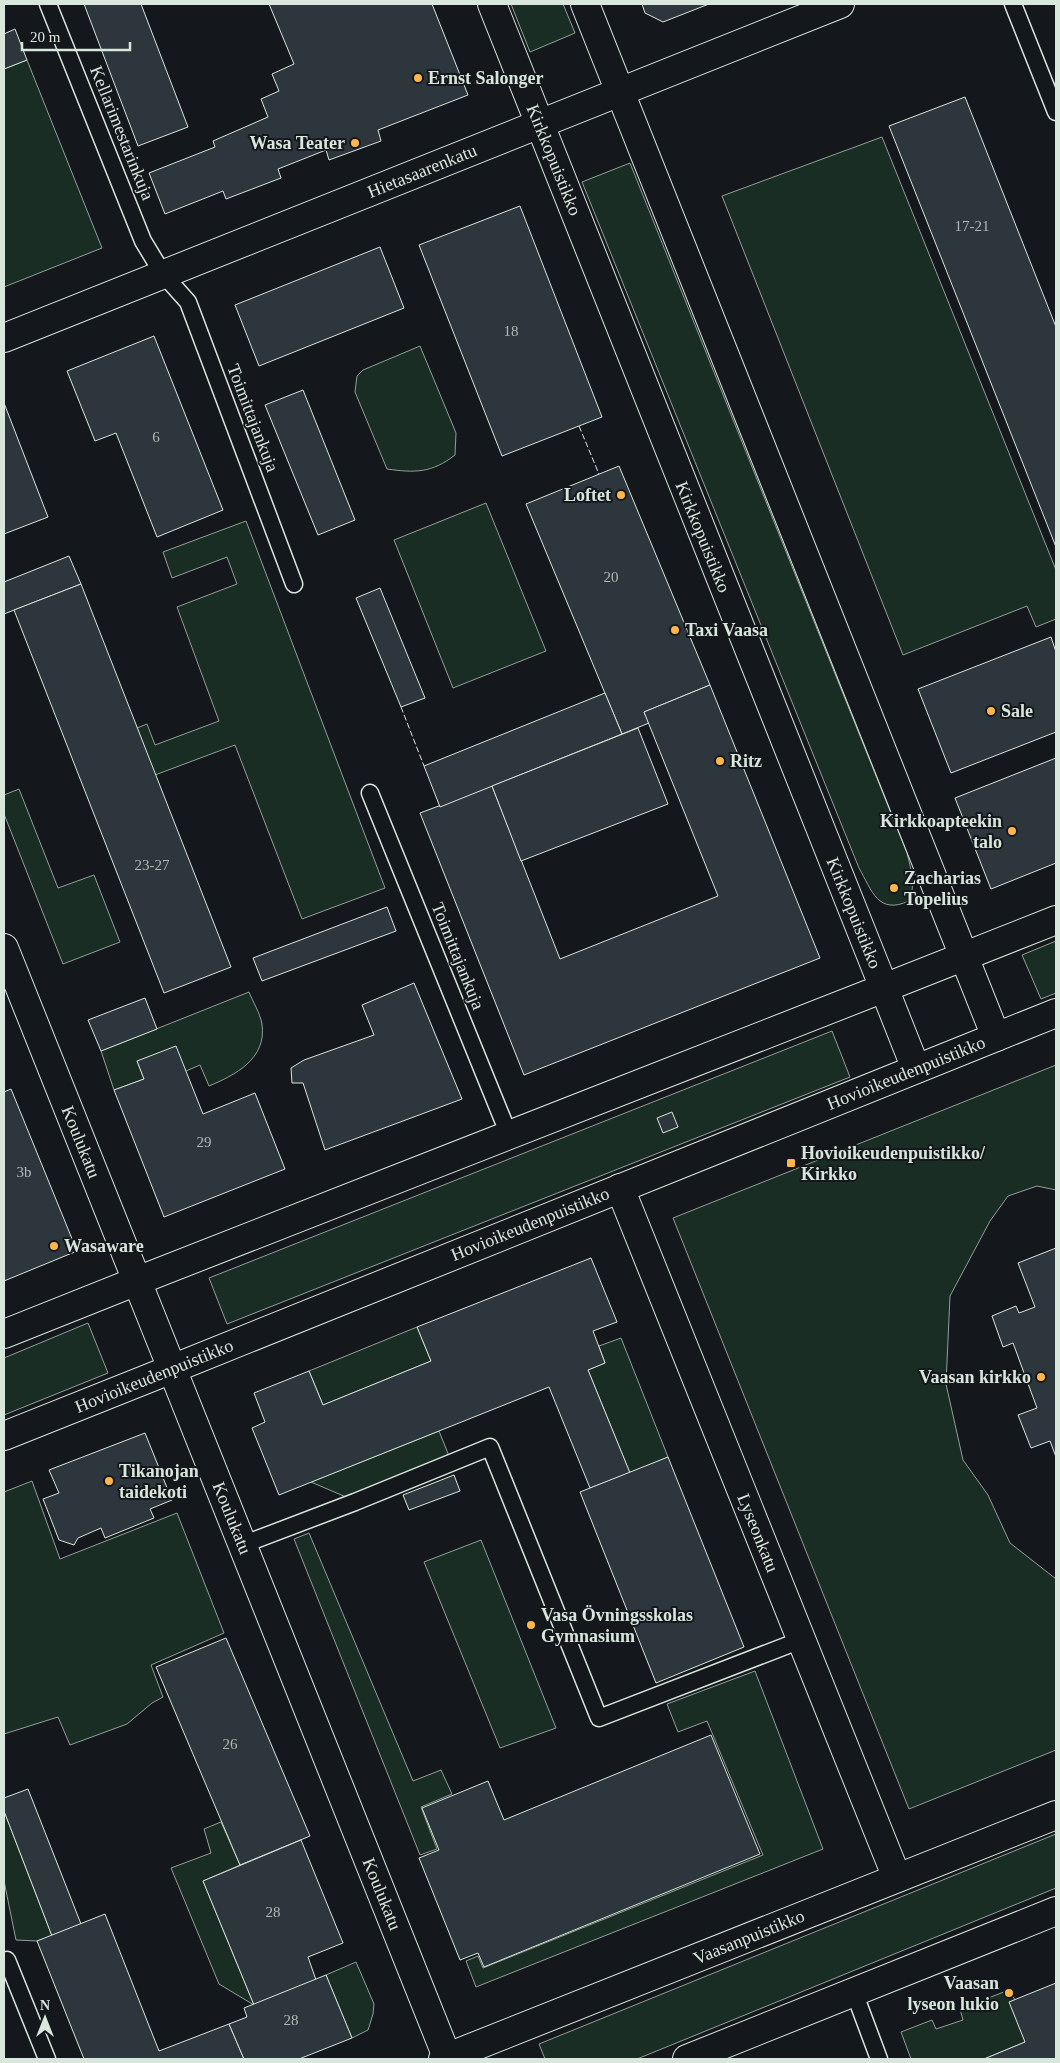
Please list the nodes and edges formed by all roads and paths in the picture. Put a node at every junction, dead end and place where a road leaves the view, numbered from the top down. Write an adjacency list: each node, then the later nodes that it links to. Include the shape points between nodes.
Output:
1 (48, 4): 9 (lane, Kellarimestarinkuja, via 143,241)
2 (492, 4): 8 (main road, Kirkkopuistikko)
3 (585, 4): 6 (main road)
4 (840, 4): 6 (main road, Hietasaarenkatu)
5 (1013, 4): 7 (lane)
6 (620, 92): 8 (main road, Hietasaarenkatu); 15 (main road)
7 (1056, 112)
8 (540, 124): 9 (main road, Hietasaarenkatu); 16 (main road, Kirkkopuistikko)
9 (163, 274): 10 (main road, Hietasaarenkatu); 11 (lane, Toimittajankuja, via 188,302)
10 (4, 338)
11 (294, 584)
12 (370, 793): 20 (lane, Toimittajankuja)
13 (1056, 920): 15 (main road)
14 (4, 948): 22 (main road, Koulukatu)
15 (964, 957): 16 (main road); 18 (main road)
16 (884, 988): 19 (main road, Kirkkopuistikko); 20 (main road)
17 (1056, 1013): 18 (main road, Hovioikeudenpuistikko)
18 (996, 1037): 19 (main road, Hovioikeudenpuistikko)
19 (916, 1069): 21 (main road, Hovioikeudenpuistikko)
20 (509, 1135): 22 (main road)
21 (620, 1188): 24 (main road, Hovioikeudenpuistikko); 27 (main road, Lyseonkatu)
22 (137, 1281): 23 (main road); 24 (main road, Koulukatu)
23 (4, 1334)
24 (172, 1369): 25 (main road, Hovioikeudenpuistikko); 26 (main road, Koulukatu)
25 (4, 1436)
26 (242, 1544): 27 (lane, via 490,1447 600,1718); 34 (main road, Koulukatu)
27 (801, 1640): 29 (main road, Lyseonkatu)
28 (1056, 1815): 29 (main road, Vaasanpuistikko)
29 (898, 1878): 34 (main road, Vaasanpuistikko)
30 (1056, 1911): 32 (main road)
31 (7, 1960): 33 (lane)
32 (854, 1992): 35 (main road); 36 (lane)
33 (47, 2059)
34 (446, 2059)
35 (687, 2059)
36 (879, 2059)

